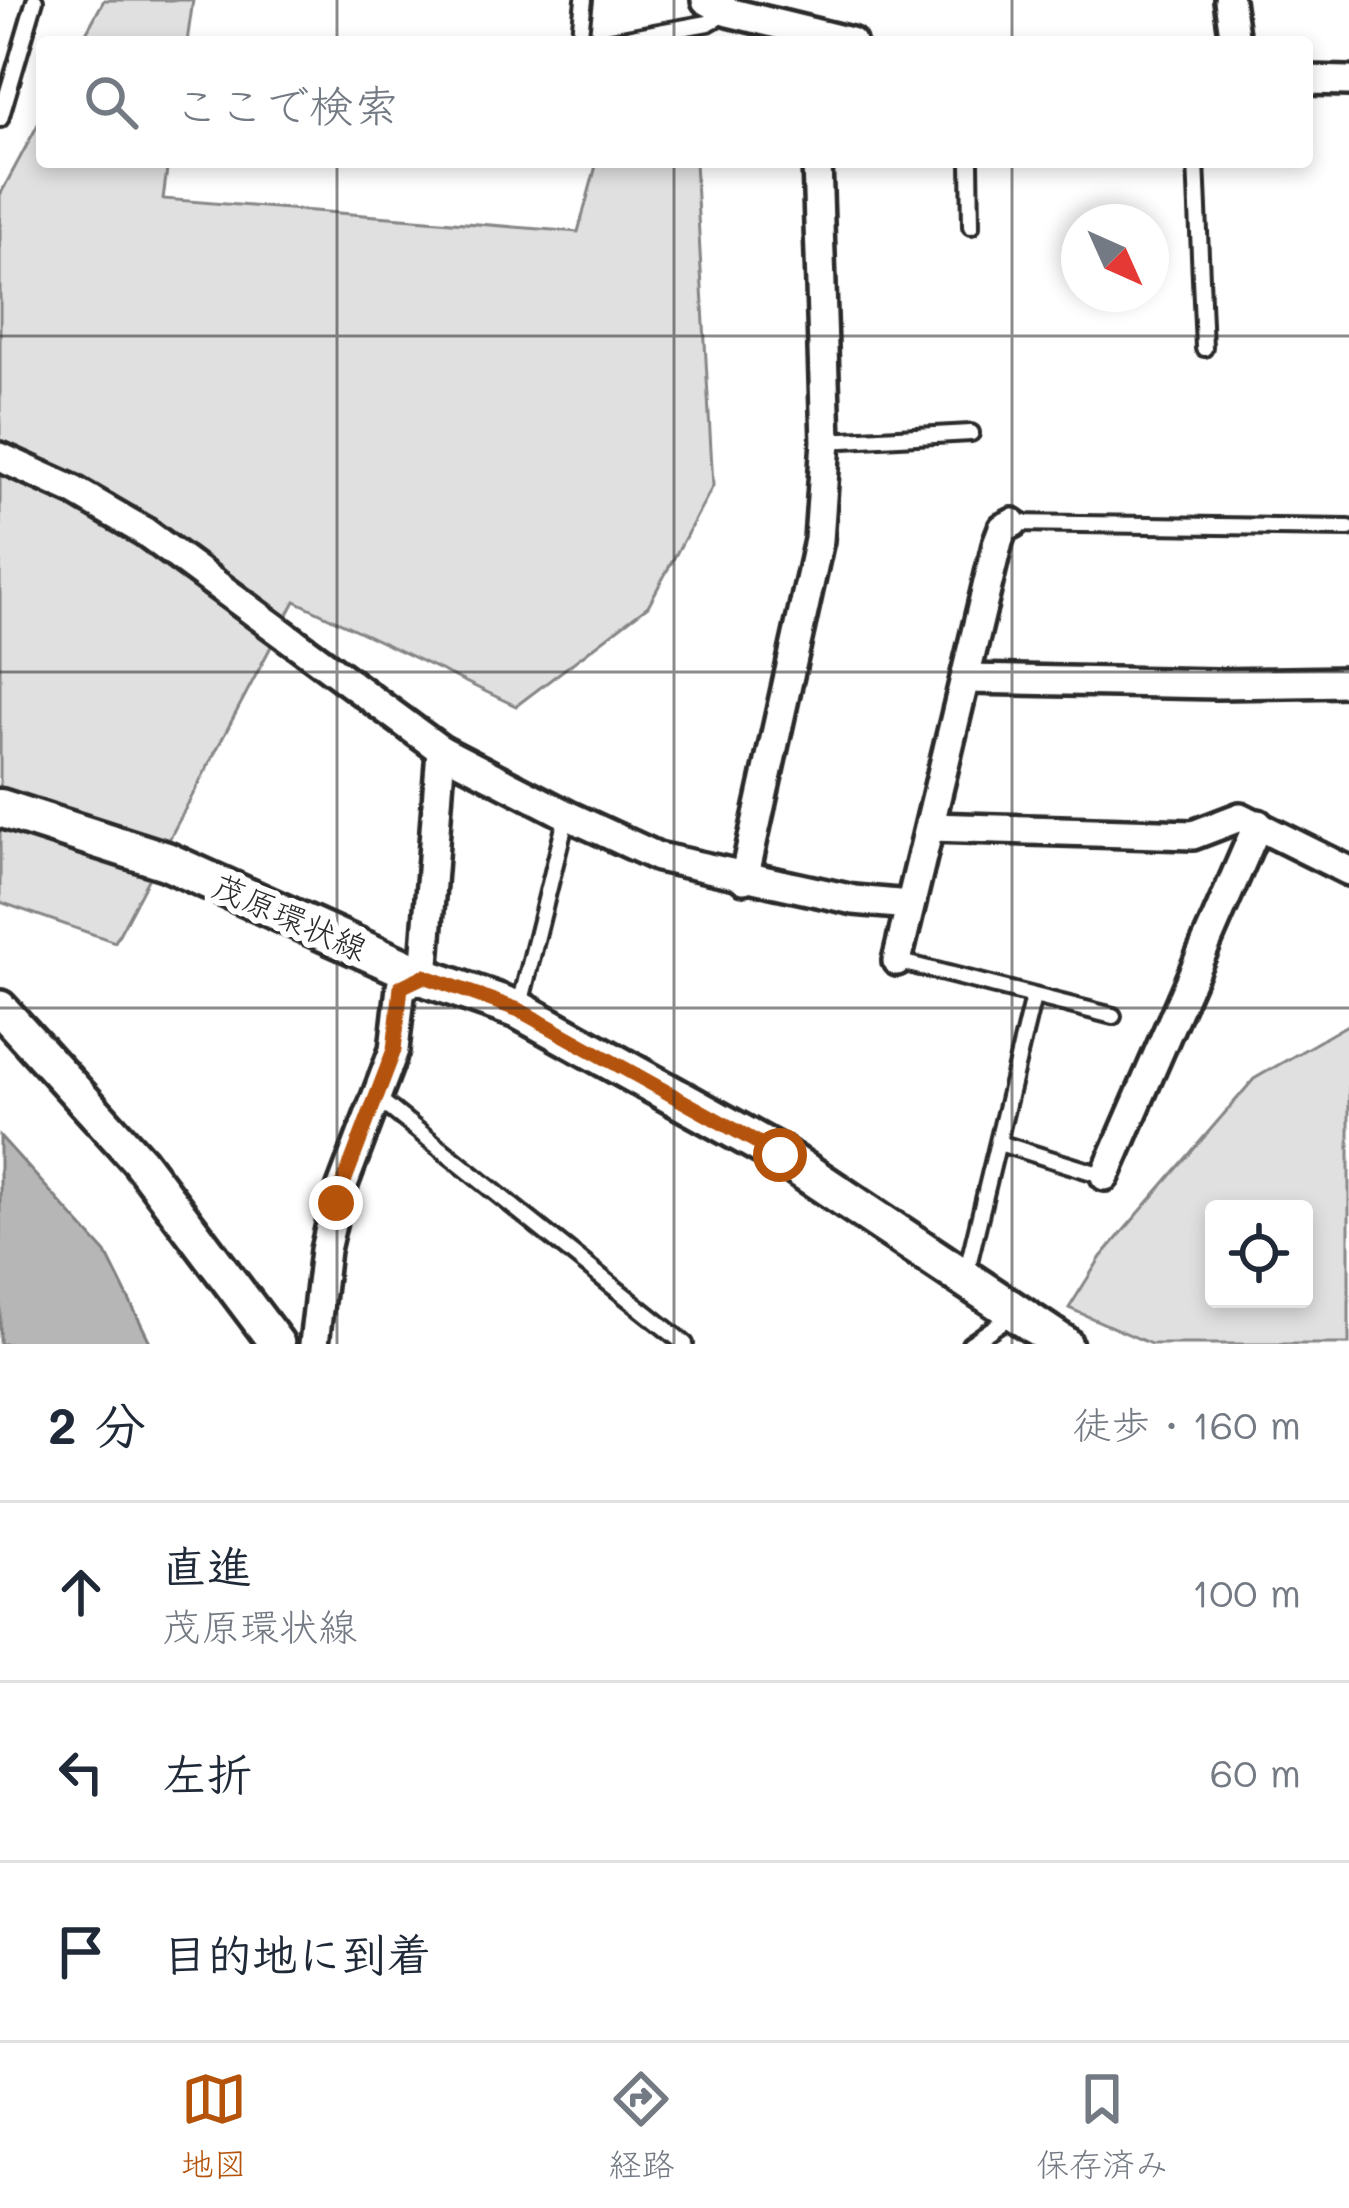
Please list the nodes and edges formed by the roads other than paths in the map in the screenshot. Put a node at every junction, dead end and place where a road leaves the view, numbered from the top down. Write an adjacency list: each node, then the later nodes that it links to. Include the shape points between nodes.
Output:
1 (35, 0): 11 (lane)
2 (584, 0): 5 (lane)
3 (1229, 0): 8 (street)
4 (717, 6): 6 (lane, via 708,23); 7 (street)
5 (580, 36)
6 (638, 36)
7 (828, 36)
8 (1234, 36)
9 (1313, 80): 10 (street)
10 (1349, 81)
11 (0, 119)
12 (817, 168): 18 (street)
13 (970, 168): 15 (lane)
14 (1196, 168): 16 (lane)
15 (970, 226)
16 (1204, 348)
17 (971, 433): 18 (lane)
18 (826, 441): 30 (street, via 819,540)
19 (0, 457): 24 (street, via 145,532)
20 (1013, 523): 21 (lane); 22 (street, via 998,541)
21 (1349, 527)
22 (966, 679): 23 (street); 28 (street)
23 (1349, 682)
24 (441, 750): 26 (street); 33 (street)
25 (0, 808): 33 (main road, 茂原環状線, via 166,861)
26 (567, 815): 30 (street, via 658,857); 36 (lane)
27 (1258, 824): 28 (street, via 1240,817 1193,835); 29 (street); 40 (street)
28 (930, 827): 31 (street)
29 (1349, 871)
30 (744, 878): 31 (street)
31 (910, 905): 32 (street)
32 (897, 961): 34 (lane)
33 (424, 976): 36 (main road, 茂原環状線); 38 (street, via 401,987 394,1050)
34 (1033, 997): 37 (lane); 39 (lane)
35 (0, 1008): 43 (street, via 140,1161)
36 (519, 1010): 41 (main road, 茂原環状線, via 780,1155)
37 (1113, 1016)
38 (376, 1097): 44 (street, via 336,1203); 45 (lane)
39 (999, 1143): 40 (lane); 41 (lane)
40 (1105, 1176)
41 (965, 1279): 42 (main road, 茂原環状線)
42 (1018, 1311): 46 (lane); 47 (main road, 茂原環状線)
43 (277, 1344)
44 (314, 1344)
45 (685, 1344)
46 (970, 1344)
47 (1063, 1344)

